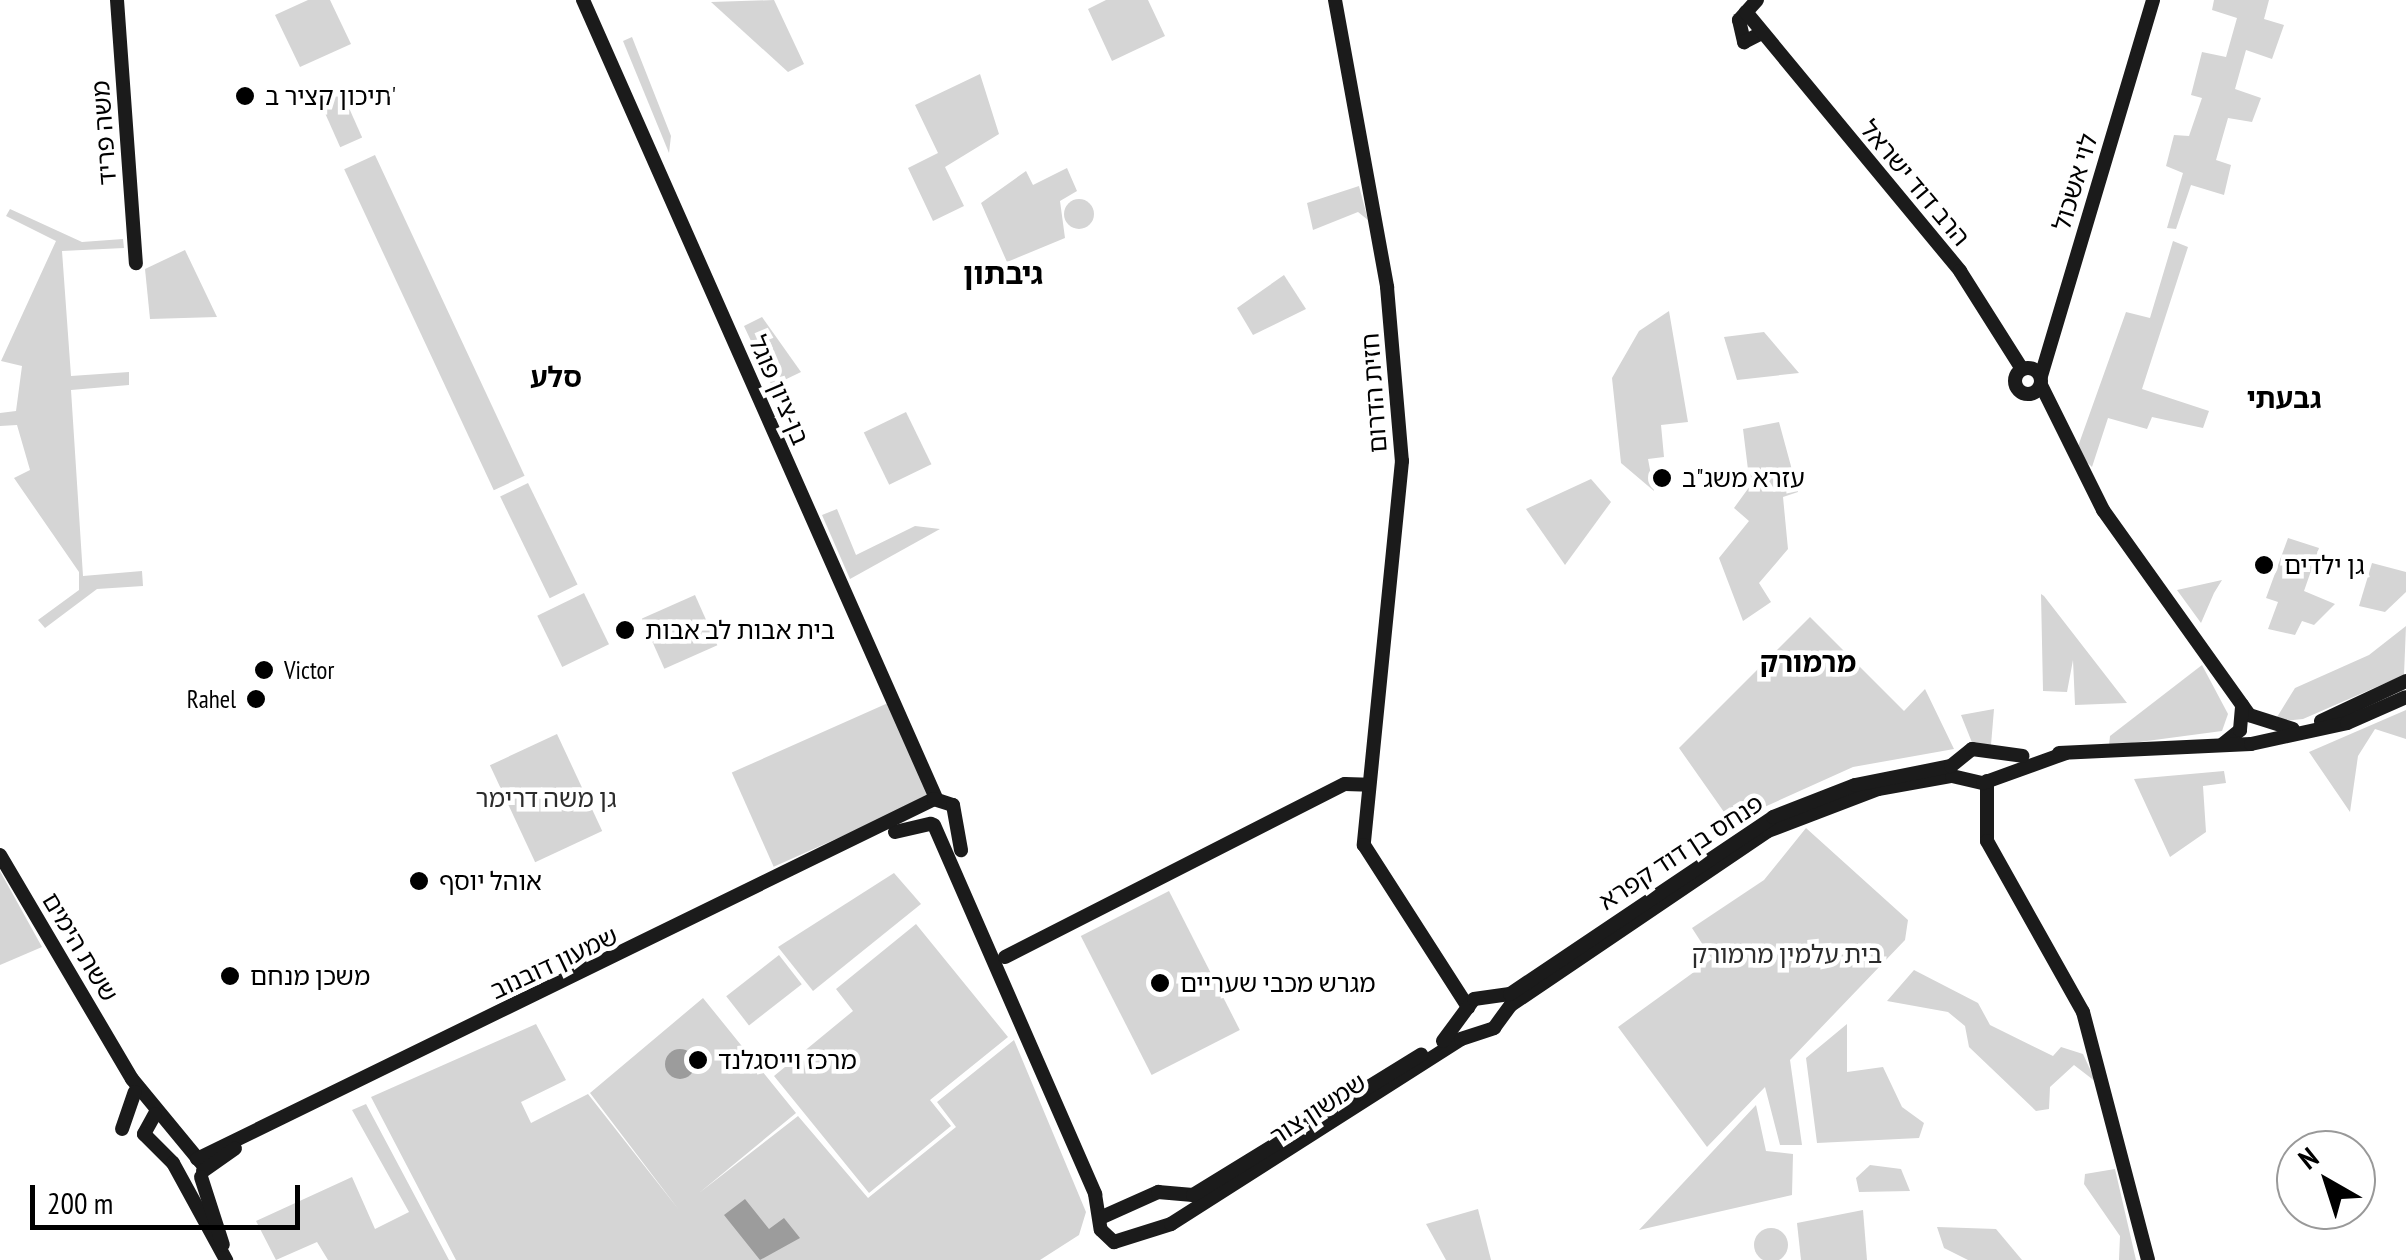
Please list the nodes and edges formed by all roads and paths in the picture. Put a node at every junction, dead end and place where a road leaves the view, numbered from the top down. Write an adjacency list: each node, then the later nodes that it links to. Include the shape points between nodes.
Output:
1 (117, 0): 8 (street, משה פריד)
2 (583, 0): 24 (street, בן-ציון פוגל)
3 (1335, 0): 23 (street, חזית הדרום, via 1399,385 1400,514)
4 (1759, 0): 7 (street); 7 (street, הרב דוד ישראל, via 1746,12 1742,40 1751,45)
5 (2144, 0): 9 (street, לוי אשכול, via 2039,349)
6 (2153, 0): 10 (street, לוי אשכול)
7 (1756, 30): 9 (street, הרב דוד ישראל, via 1960,271)
8 (136, 263)
9 (2024, 369): 10 (street); 11 (street, via 2016,386)
10 (2041, 381): 11 (street); 12 (street)
11 (2027, 394): 12 (street)
12 (2050, 415): 15 (street, via 2103,510)
13 (2406, 682): 16 (street, פנחס בן דוד קפרא)
14 (2403, 700): 17 (street, פנחס בן דוד קפרא)
15 (2242, 704): 16 (street, via 2268,726); 18 (street, via 2240,730)
16 (2304, 726): 17 (street, פנחס בן דוד קפרא)
17 (2275, 739): 18 (street, פנחס בן דוד קפרא)
18 (2213, 748): 20 (street, פנחס בן דוד קפרא)
19 (1987, 750): 20 (street, פנחס בן דוד קפרא, via 2003,758); 21 (street, פנחס בן דוד קפרא); 22 (street)
20 (2066, 753): 22 (street, פנחס בן דוד קפרא)
21 (1965, 754): 22 (street); 30 (street, פנחס בן דוד קפרא, via 1773,817 1518,989)
22 (1979, 780): 32 (street, פנחס בן דוד קפרא, via 1878,789 1768,831); 45 (street, via 1992,854 2083,1012)
23 (1369, 785): 28 (street, via 1345,784); 29 (street, חזית הדרום, via 1366,853)
24 (932, 801): 25 (street, via 952,802); 26 (street); 38 (street, שמעון דובנוב)
25 (953, 818): 26 (street, שמעון דובנוב); 28 (street)
26 (933, 824): 38 (street, שמעון דובנוב, via 905,827); 42 (street)
27 (0, 855): 34 (street, ששת הימים)
28 (1005, 957): 41 (street, via 1100,1188)
29 (1455, 975): 30 (street); 31 (street)
30 (1487, 997): 31 (street, פנחס בן דוד קפרא); 32 (street)
31 (1467, 1009): 33 (street); 40 (street, שמשון צור, via 1453,1034 1324,1121)
32 (1501, 1019): 33 (street, פנחס בן דוד קפרא)
33 (1481, 1032): 43 (street, שמשון צור)
34 (121, 1062): 35 (street, ששת הימים); 36 (street, ששת הימים)
35 (135, 1092): 36 (street, ששת הימים); 37 (street)
36 (150, 1116): 38 (street); 39 (street, via 144,1134)
37 (122, 1129)
38 (200, 1169): 39 (street); 44 (street)
39 (184, 1181): 44 (street)
40 (1173, 1197): 41 (street, שמשון צור, via 1158,1192); 43 (street)
41 (1122, 1206): 42 (street, שמשון צור)
42 (1100, 1218): 43 (street, שמשון צור, via 1114,1242)
43 (1176, 1220)
44 (227, 1260)
45 (2148, 1260)

